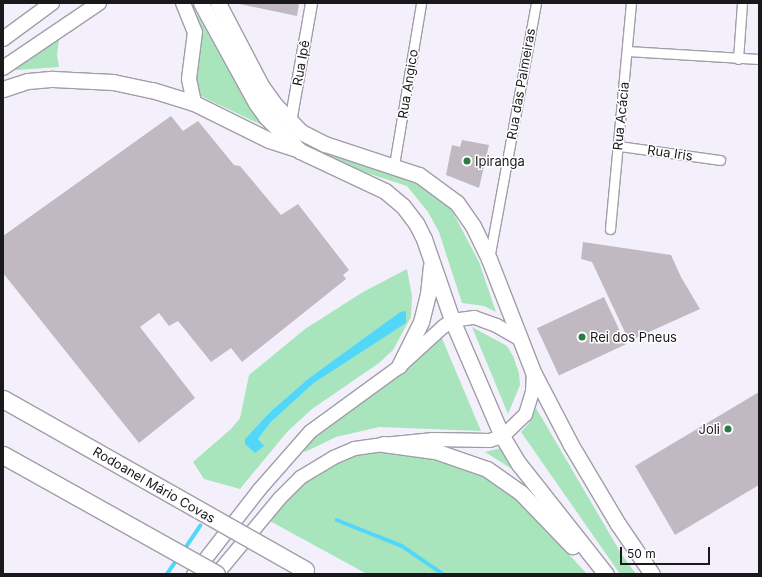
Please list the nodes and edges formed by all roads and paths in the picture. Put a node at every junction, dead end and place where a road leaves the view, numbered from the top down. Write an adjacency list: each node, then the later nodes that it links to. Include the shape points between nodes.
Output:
1 (52, 3): 11 (main road)
2 (99, 3): 15 (main road)
3 (183, 3): 17 (main road, via 195,32 189,79)
4 (201, 3): 20 (highway, via 256,103)
5 (218, 3): 18 (highway, via 249,65 276,106)
6 (311, 3): 18 (street, Rua Ipê)
7 (421, 3): 22 (street, Rua Angico)
8 (536, 3): 24 (street, Rua das Palmeiras)
9 (631, 3): 12 (street, Rua Acácia)
10 (742, 3): 13 (street)
11 (3, 39)
12 (627, 52): 13 (street); 19 (street, Rua Acácia)
13 (738, 59): 14 (street)
14 (759, 59)
15 (3, 68)
16 (3, 89): 17 (highway, via 28,81 85,79 152,90)
17 (194, 103): 20 (highway, via 269,140)
18 (290, 122): 22 (highway, via 310,138)
19 (619, 146): 21 (street, Rua Iris); 23 (street, Rua Acácia)
20 (300, 151): 25 (highway, via 372,184 397,201 416,223)
21 (720, 160)
22 (394, 165): 24 (highway, via 419,175 457,203 473,226)
23 (610, 229)
24 (489, 259): 27 (highway)
25 (431, 261): 26 (highway); 28 (highway, via 425,309)
26 (452, 320): 27 (main road, via 464,317 486,320); 28 (main road); 31 (highway)
27 (520, 339): 29 (highway)
28 (399, 366): 35 (main road, via 310,431 290,451)
29 (533, 372): 31 (main road, via 526,414); 38 (highway, via 586,472)
30 (3, 399): 34 (highway, Rodoanel Mário Covas, bridge)
31 (502, 436): 32 (main road, via 489,440 433,439); 37 (highway, via 518,464)
32 (383, 444): 36 (main road, via 354,448 333,457 300,478 279,498); 37 (highway, via 435,451 487,469 521,493)
33 (3, 455): 36 (highway, bridge)
34 (305, 570)
35 (192, 574)
36 (216, 574)
37 (604, 574)
38 (652, 574)

